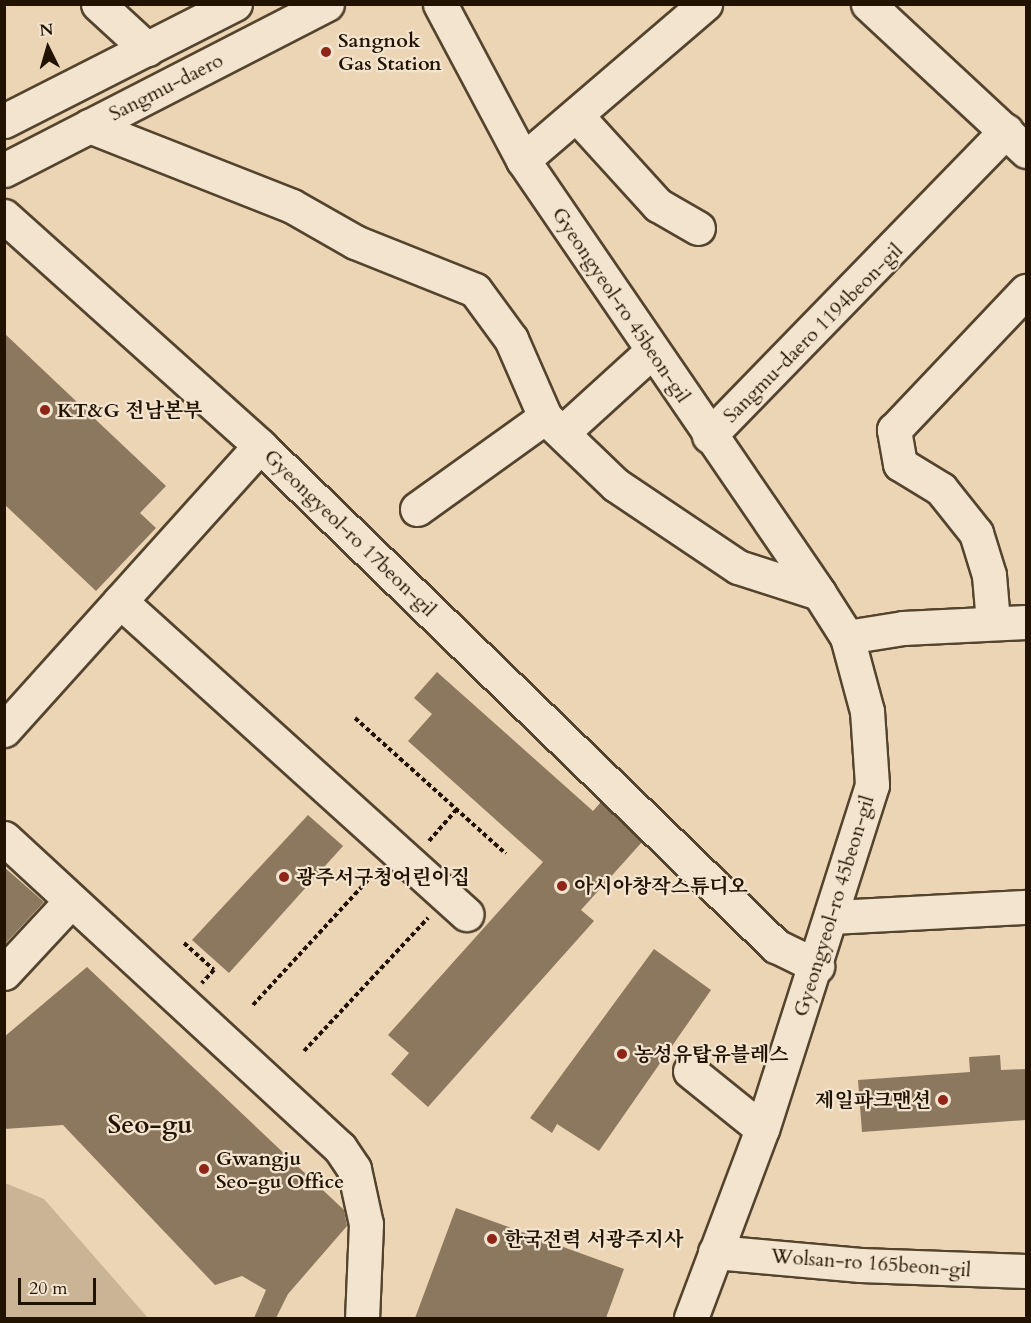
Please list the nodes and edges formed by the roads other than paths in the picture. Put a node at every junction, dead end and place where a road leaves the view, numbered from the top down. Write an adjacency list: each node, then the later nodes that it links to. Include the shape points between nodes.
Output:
1 (98, 4): 7 (street)
2 (235, 4): 7 (street)
3 (327, 4): 10 (street, Sangmu-daero)
4 (440, 4): 12 (street, Gyeongyeol-ro 45beon-gil)
5 (705, 4): 8 (street)
6 (868, 4): 11 (street)
7 (147, 49): 9 (street)
8 (576, 115): 12 (street); 15 (street, via 658,205)
9 (4, 121)
10 (89, 126): 13 (street, Sangmu-daero); 18 (street, via 292,206 355,242 475,290 511,339)
11 (1016, 141): 19 (street, Sangmu-daero 1194beon-gil, via 916,229)
12 (523, 160): 17 (street, Gyeongyeol-ro 45beon-gil)
13 (4, 171)
14 (4, 216): 20 (street)
15 (698, 228)
16 (1026, 291): 24 (street, via 894,430 900,464 941,489 976,533 989,575)
17 (652, 351): 18 (street); 19 (street, Gyeongyeol-ro 45beon-gil)
18 (554, 424): 21 (street); 22 (street, via 616,485 696,542 738,567)
19 (709, 436): 22 (street, Gyeongyeol-ro 45beon-gil)
20 (260, 446): 23 (street, Gyeongyeol-ro 17beon-gil); 33 (street, Gyeongyeol-ro 17beon-gil, via 776,946)
21 (417, 509)
22 (819, 594): 26 (street, Gyeongyeol-ro 45beon-gil)
23 (120, 601): 27 (street, Gyeongyeol-ro 17beon-gil); 30 (street)
24 (993, 622): 25 (street); 26 (street)
25 (1026, 622)
26 (847, 637): 32 (street, Gyeongyeol-ro 45beon-gil, via 867,711 872,785)
27 (4, 730)
28 (4, 838): 29 (street)
29 (71, 901): 34 (street); 39 (street, via 349,1159 366,1224)
30 (457, 905)
31 (1026, 907): 32 (street)
32 (833, 917): 33 (street, Gyeongyeol-ro 45beon-gil)
33 (817, 966): 36 (street, Gyeongyeol-ro 45beon-gil)
34 (4, 973)
35 (690, 1071): 36 (street)
36 (762, 1129): 37 (street, Gyeongyeol-ro 45beon-gil)
37 (715, 1252): 38 (street, Wolsan-ro 165beon-gil, via 860,1265); 40 (street, Gyeongyeol-ro 45beon-gil)
38 (1026, 1271)
39 (362, 1318)
40 (691, 1318)

